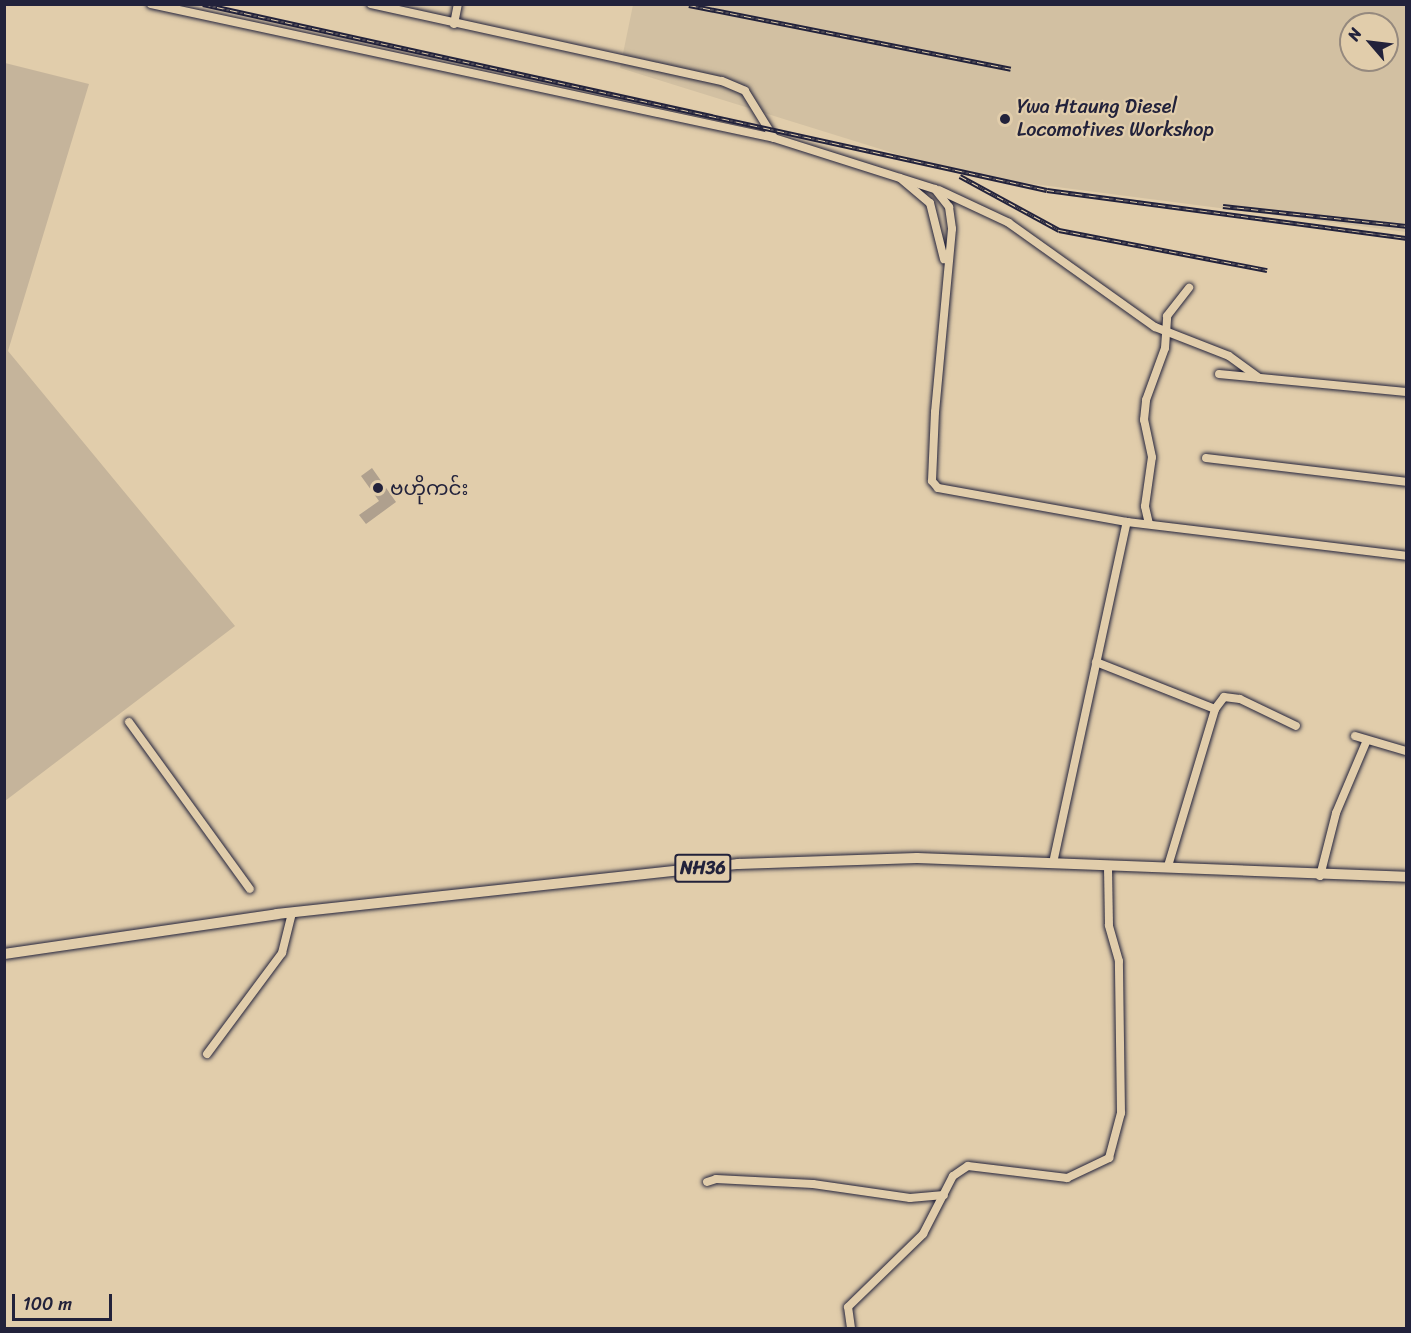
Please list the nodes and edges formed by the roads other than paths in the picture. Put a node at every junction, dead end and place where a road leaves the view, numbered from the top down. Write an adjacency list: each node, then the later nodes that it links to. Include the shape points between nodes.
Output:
1 (151, 4): 6 (street)
2 (371, 4): 4 (street)
3 (458, 4): 5 (street)
4 (396, 7): 5 (street)
5 (454, 24): 6 (street, via 722,81 745,92)
6 (774, 138): 7 (street)
7 (899, 177): 8 (street); 9 (street, via 930,203 943,243)
8 (935, 189): 9 (street, via 951,217); 11 (street, via 1009,223)
9 (945, 275): 17 (street, via 932,481 950,493)
10 (1189, 288): 11 (street, via 1167,315)
11 (1166, 332): 13 (street, via 1229,356); 18 (street, via 1144,420 1152,457 1146,506)
12 (1219, 374): 13 (street)
13 (1259, 378): 14 (street)
14 (1407, 392)
15 (1206, 458): 16 (street)
16 (1407, 482)
17 (1127, 522): 18 (street); 20 (street)
18 (1149, 524): 19 (street)
19 (1407, 556)
20 (1096, 662): 21 (street); 27 (street)
21 (1215, 709): 23 (street, via 1224,697 1232,696); 29 (street)
22 (129, 722): 32 (street)
23 (1296, 726)
24 (1355, 736): 25 (street)
25 (1367, 740): 26 (street); 30 (street, via 1336,813)
26 (1407, 751)
27 (1053, 863): 28 (highway, NH36); 33 (highway, NH36, via 917,858 738,864)
28 (1108, 866): 29 (highway, NH36); 37 (street, via 1109,925 1119,962 1121,1113 1109,1158 1067,1178 968,1166 953,1176)
29 (1168, 866): 30 (highway, NH36)
30 (1320, 876): 31 (highway, NH36)
31 (1407, 877)
32 (250, 889)
33 (292, 913): 34 (highway, NH36); 35 (street, via 282,953)
34 (4, 954)
35 (207, 1054)
36 (707, 1182): 37 (street, via 716,1179 813,1184 910,1198)
37 (944, 1195): 38 (street, via 923,1234 848,1307)
38 (851, 1329)

